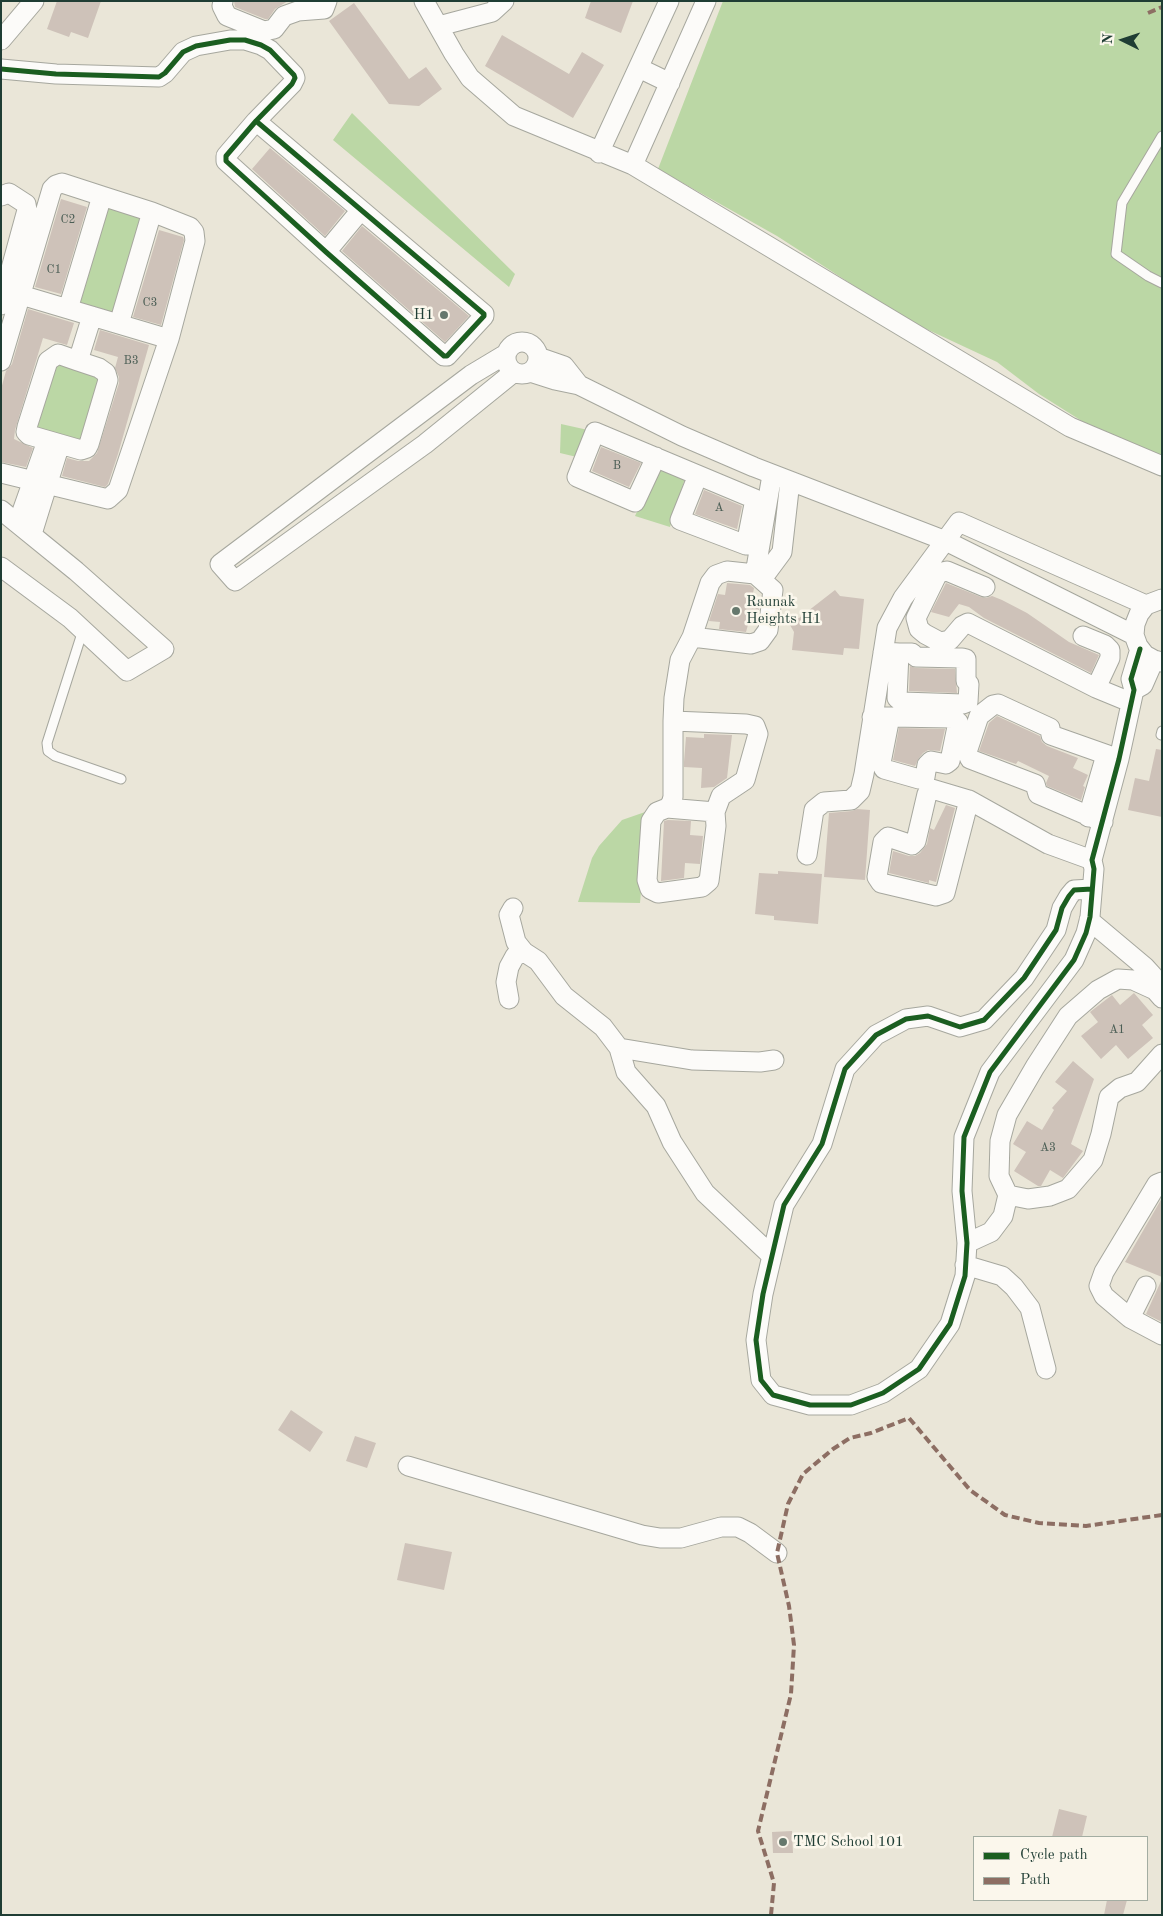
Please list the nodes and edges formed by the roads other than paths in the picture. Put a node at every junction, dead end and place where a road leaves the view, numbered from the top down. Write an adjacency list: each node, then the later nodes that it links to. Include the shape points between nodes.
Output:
1 (34, 1): 9 (street)
2 (223, 1): 3 (street, via 227,16 264,31 274,29 284,16 298,11 324,9)
3 (327, 1)
4 (424, 1): 8 (street)
5 (504, 1): 8 (street, via 492,12)
6 (669, 1): 10 (street)
7 (706, 1): 12 (street)
8 (439, 26): 15 (street, via 470,78 514,116)
9 (1, 40)
10 (639, 68): 12 (street); 15 (street)
11 (1, 69): 13 (street, via 159,77 190,48 245,40 270,50 295,78)
12 (670, 83): 16 (street)
13 (256, 121): 19 (street); 21 (street, via 225,160)
14 (1162, 136): 22 (lane, via 1122,203 1116,254)
15 (599, 153): 16 (street)
16 (633, 165): 35 (street, via 1070,427)
17 (1, 196): 24 (street, via 9,193 26,204 27,210)
18 (102, 196): 20 (street); 23 (street, via 62,183 52,189); 25 (street)
19 (361, 210): 21 (street); 21 (street, via 484,316 445,356)
20 (152, 212): 27 (street); 28 (street, via 190,227 194,232 195,241)
21 (326, 252)
22 (1162, 283)
23 (21, 295): 25 (street); 30 (street)
24 (1, 305)
25 (68, 309): 26 (street)
26 (92, 316): 27 (street); 31 (street)
27 (119, 324): 28 (street)
28 (169, 339): 41 (street, via 118,490 108,499)
29 (506, 354): 32 (street, via 507,364); 32 (street, via 512,345 521,342 531,344 535,348); 32 (street, via 470,375 220,564 235,581)
30 (1, 361)
31 (78, 361): 34 (street, via 58,354 48,361 26,432); 34 (street, via 99,368 106,373 108,380 87,448 81,450)
32 (528, 367): 33 (street, via 555,380 579,385)
33 (682, 436): 36 (street); 38 (street, via 664,460)
34 (54, 443): 41 (street)
35 (1162, 466)
36 (754, 467): 39 (street); 42 (street)
37 (1, 473): 41 (street)
38 (698, 475): 42 (street); 42 (street, via 680,520 746,545 754,499)
39 (772, 475): 40 (street); 47 (street)
40 (790, 481): 45 (street); 47 (street, via 782,552)
41 (40, 484): 44 (street)
42 (744, 494)
43 (1, 510): 44 (street)
44 (25, 528): 50 (street, via 164,649 127,671)
45 (946, 541): 49 (street, via 959,522); 53 (street); 56 (street, via 903,598 887,628 891,652)
46 (1, 567): 50 (street)
47 (758, 576): 52 (street, via 727,571 712,578); 52 (street, via 774,590 768,630 760,641 751,644)
48 (985, 587): 54 (street, via 947,571 938,573 916,618 919,629 940,642 950,640 968,623)
49 (1156, 597): 53 (street, via 1134,624)
50 (83, 630): 59 (lane, via 47,743 48,751)
51 (1084, 636): 54 (street, via 1110,650 1110,658)
52 (692, 637): 57 (street, via 680,660)
53 (1147, 652): 55 (street, via 1143,686)
54 (1096, 688): 55 (street)
55 (1132, 696): 58 (street)
56 (881, 717): 56 (street, via 953,718 958,722 950,761 946,764 931,761 925,777 919,779 884,769 881,763); 64 (street, via 860,790 851,800 824,802 814,810)
57 (673, 721): 61 (street, via 673,797); 62 (street, via 746,724 755,726 757,730 745,780 721,796)
58 (1112, 757): 63 (street); 63 (street, via 1051,734 1050,728 998,704 979,716 967,752 970,760 1034,784 1038,794)
59 (122, 779)
60 (970, 800): 60 (street, via 945,893 936,896 881,883 876,877 883,842 888,837 912,845 916,841 927,794 932,789); 65 (street, via 1048,844)
61 (667, 808): 62 (street); 62 (street, via 658,812 651,821 647,880 650,889 658,893 702,888 709,881 716,826)
62 (714, 812)
63 (1095, 819): 65 (street)
64 (807, 855)
65 (1092, 860): 66 (street)
66 (1092, 889): 68 (street); 79 (street, via 1074,890 1069,896 1056,930 1024,978 984,1020 960,1027 928,1016 906,1019 876,1035 845,1069 822,1144 784,1205)
67 (513, 908): 69 (street, via 509,916 516,942)
68 (1089, 920): 70 (street, via 1145,967); 78 (street, via 1074,960 990,1072 964,1137 962,1191)
69 (524, 952): 72 (street, via 516,956 509,967 506,982); 73 (street, via 538,961 564,996 603,1027)
70 (1162, 986)
71 (1162, 998): 77 (street, via 1155,990 1133,980 1118,978 1098,990 1068,1016 1007,1115 1000,1141 999,1176)
72 (509, 999)
73 (619, 1048): 75 (street, via 692,1060); 79 (street, via 626,1072 656,1106 672,1142 705,1193)
74 (1162, 1054): 77 (street, via 1137,1082 1109,1096 1093,1160 1068,1189 1028,1199)
75 (774, 1060)
76 (1162, 1182): 82 (street, via 1156,1184 1099,1286 1104,1296)
77 (1008, 1194): 78 (street, via 1003,1216 991,1232)
78 (967, 1243): 80 (street)
79 (772, 1256): 80 (street, via 756,1340 761,1380 773,1395 810,1405 851,1404 883,1393 919,1368 950,1324 965,1276)
80 (965, 1265): 84 (street, via 1002,1276 1014,1287 1030,1308)
81 (1146, 1286): 82 (street)
82 (1130, 1318): 83 (street)
83 (1162, 1335)
84 (1046, 1369)
85 (408, 1466): 86 (street, via 642,1535 681,1538 721,1527 738,1527)
86 (777, 1553)

